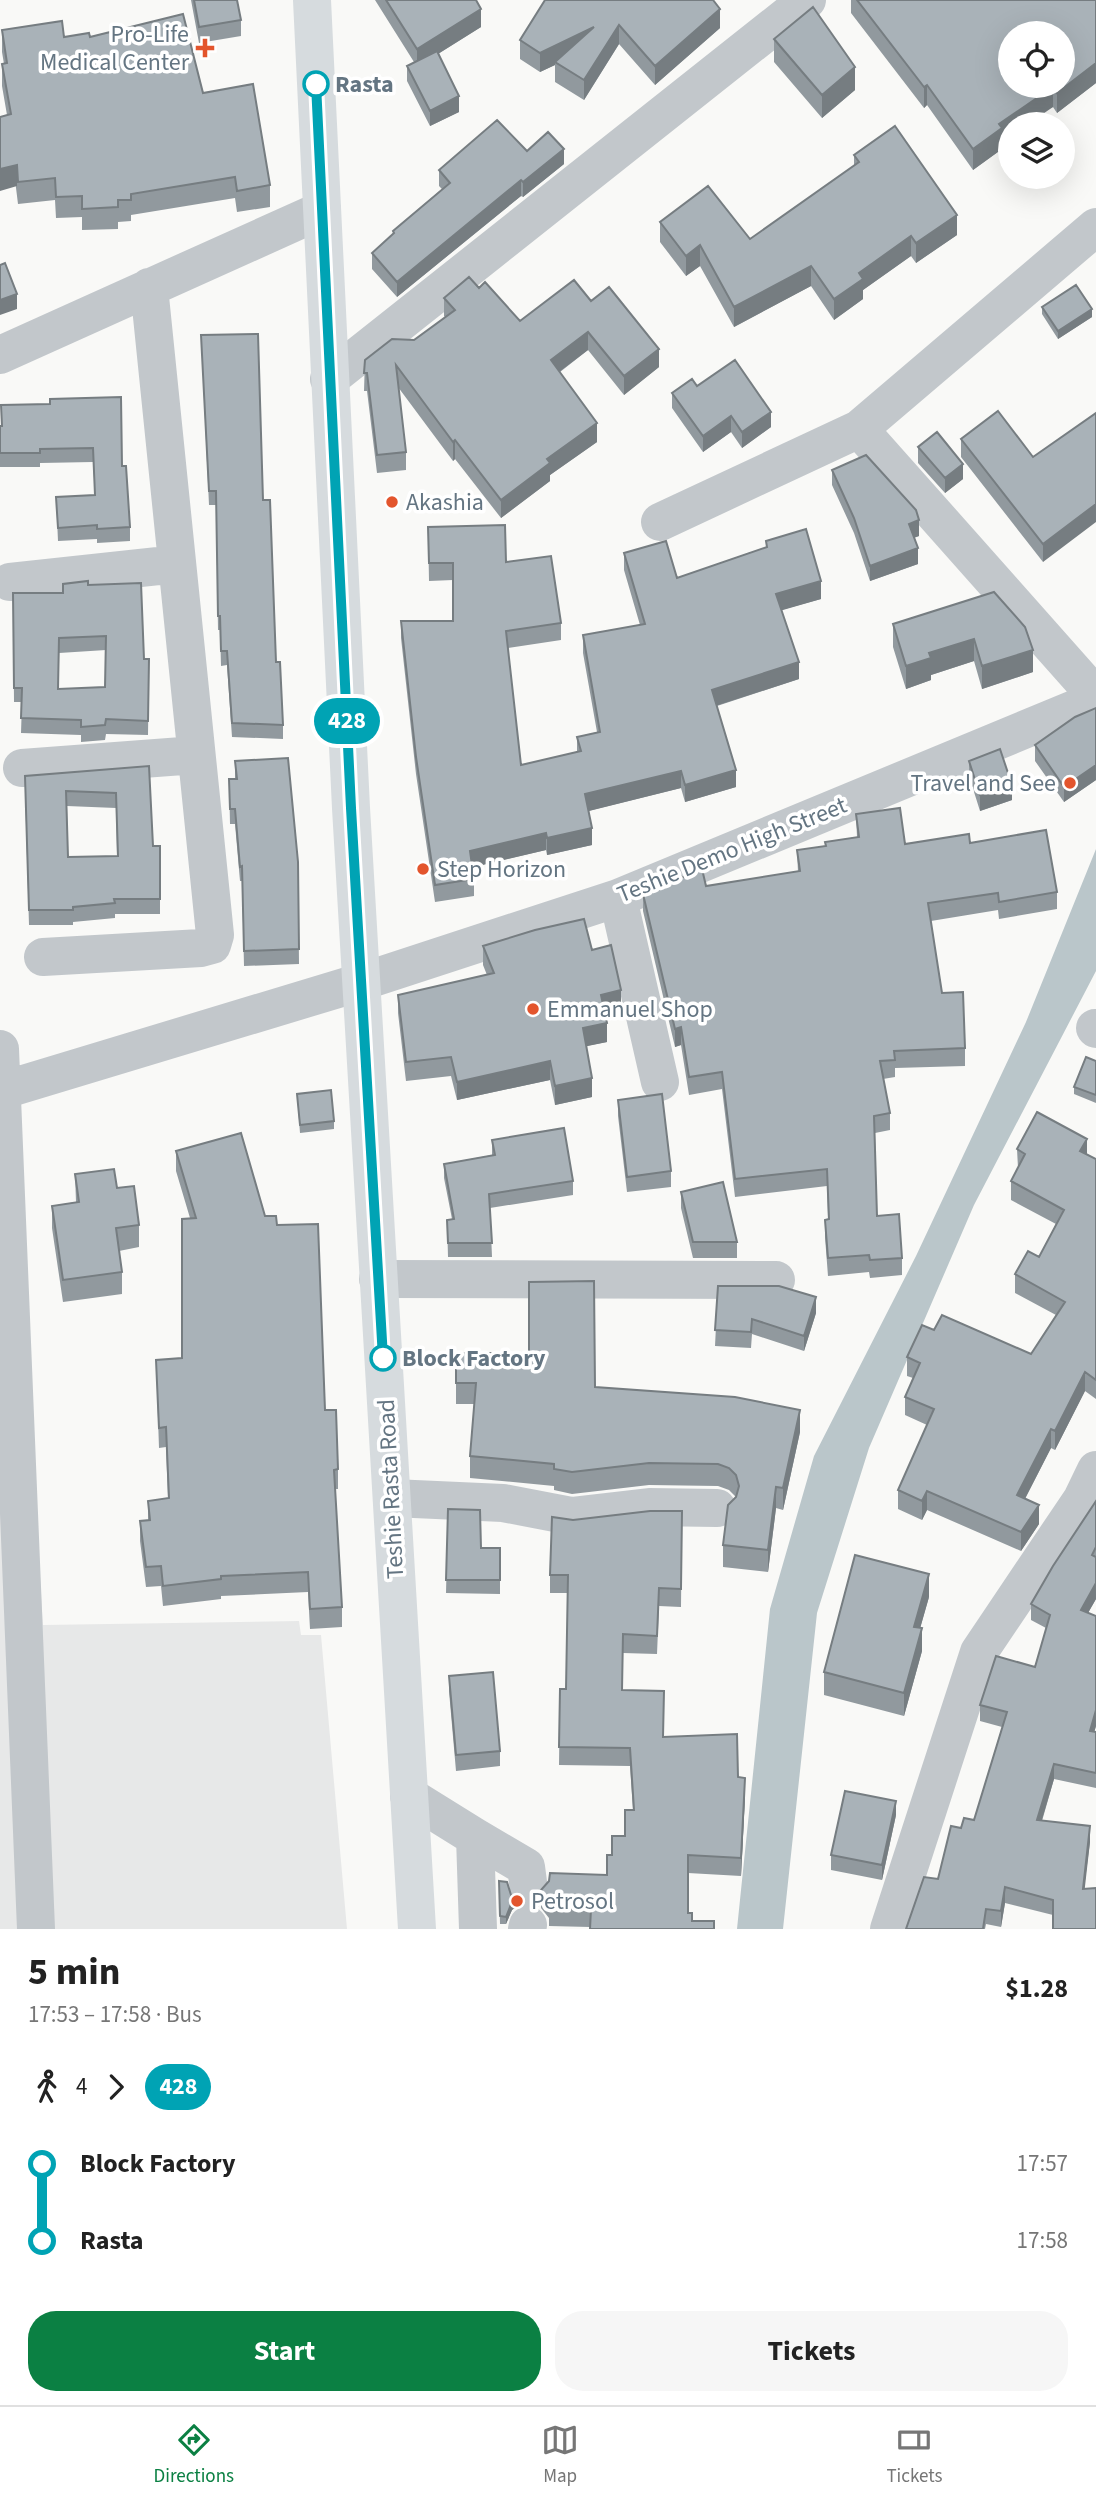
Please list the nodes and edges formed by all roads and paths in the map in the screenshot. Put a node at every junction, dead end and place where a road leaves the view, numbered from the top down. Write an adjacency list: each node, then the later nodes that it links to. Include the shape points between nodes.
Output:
1 (312, 0): 3 (main road, Teshie Rasta Road)
2 (807, 0): 7 (street)
3 (322, 210): 5 (street); 7 (main road, Teshie Rasta Road)
4 (1096, 227): 8 (street)
5 (149, 287): 6 (street); 10 (street)
6 (0, 355)
7 (329, 379): 17 (main road, Teshie Rasta Road)
8 (859, 429): 9 (street); 12 (street)
9 (660, 522)
10 (177, 564): 11 (street); 13 (street)
11 (10, 582)
12 (1096, 698): 15 (street, Teshie Demo High Street)
13 (196, 755): 14 (street); 16 (street, via 215,935 212,945)
14 (22, 768)
15 (618, 898): 17 (street, Teshie Demo High Street); 19 (street)
16 (43, 957)
17 (361, 982): 20 (street, Teshie Demo High Street); 21 (main road, Teshie Rasta Road)
18 (0, 1049): 20 (street)
19 (660, 1082)
20 (2, 1090): 23 (street)
21 (378, 1279): 22 (street); 25 (main road, Teshie Rasta Road)
22 (776, 1280)
23 (8, 1406): 30 (street)
24 (1096, 1470): 33 (street, via 1082,1499 979,1652)
25 (392, 1498): 26 (street, via 503,1503 571,1516 649,1507); 27 (main road, Teshie Rasta Road)
26 (717, 1508)
27 (409, 1796): 28 (street); 31 (main road, Teshie Rasta Road)
28 (475, 1838): 29 (street, via 526,1867); 32 (street)
29 (528, 1915)
30 (36, 1929)
31 (417, 1929)
32 (478, 1929)
33 (889, 1929)

